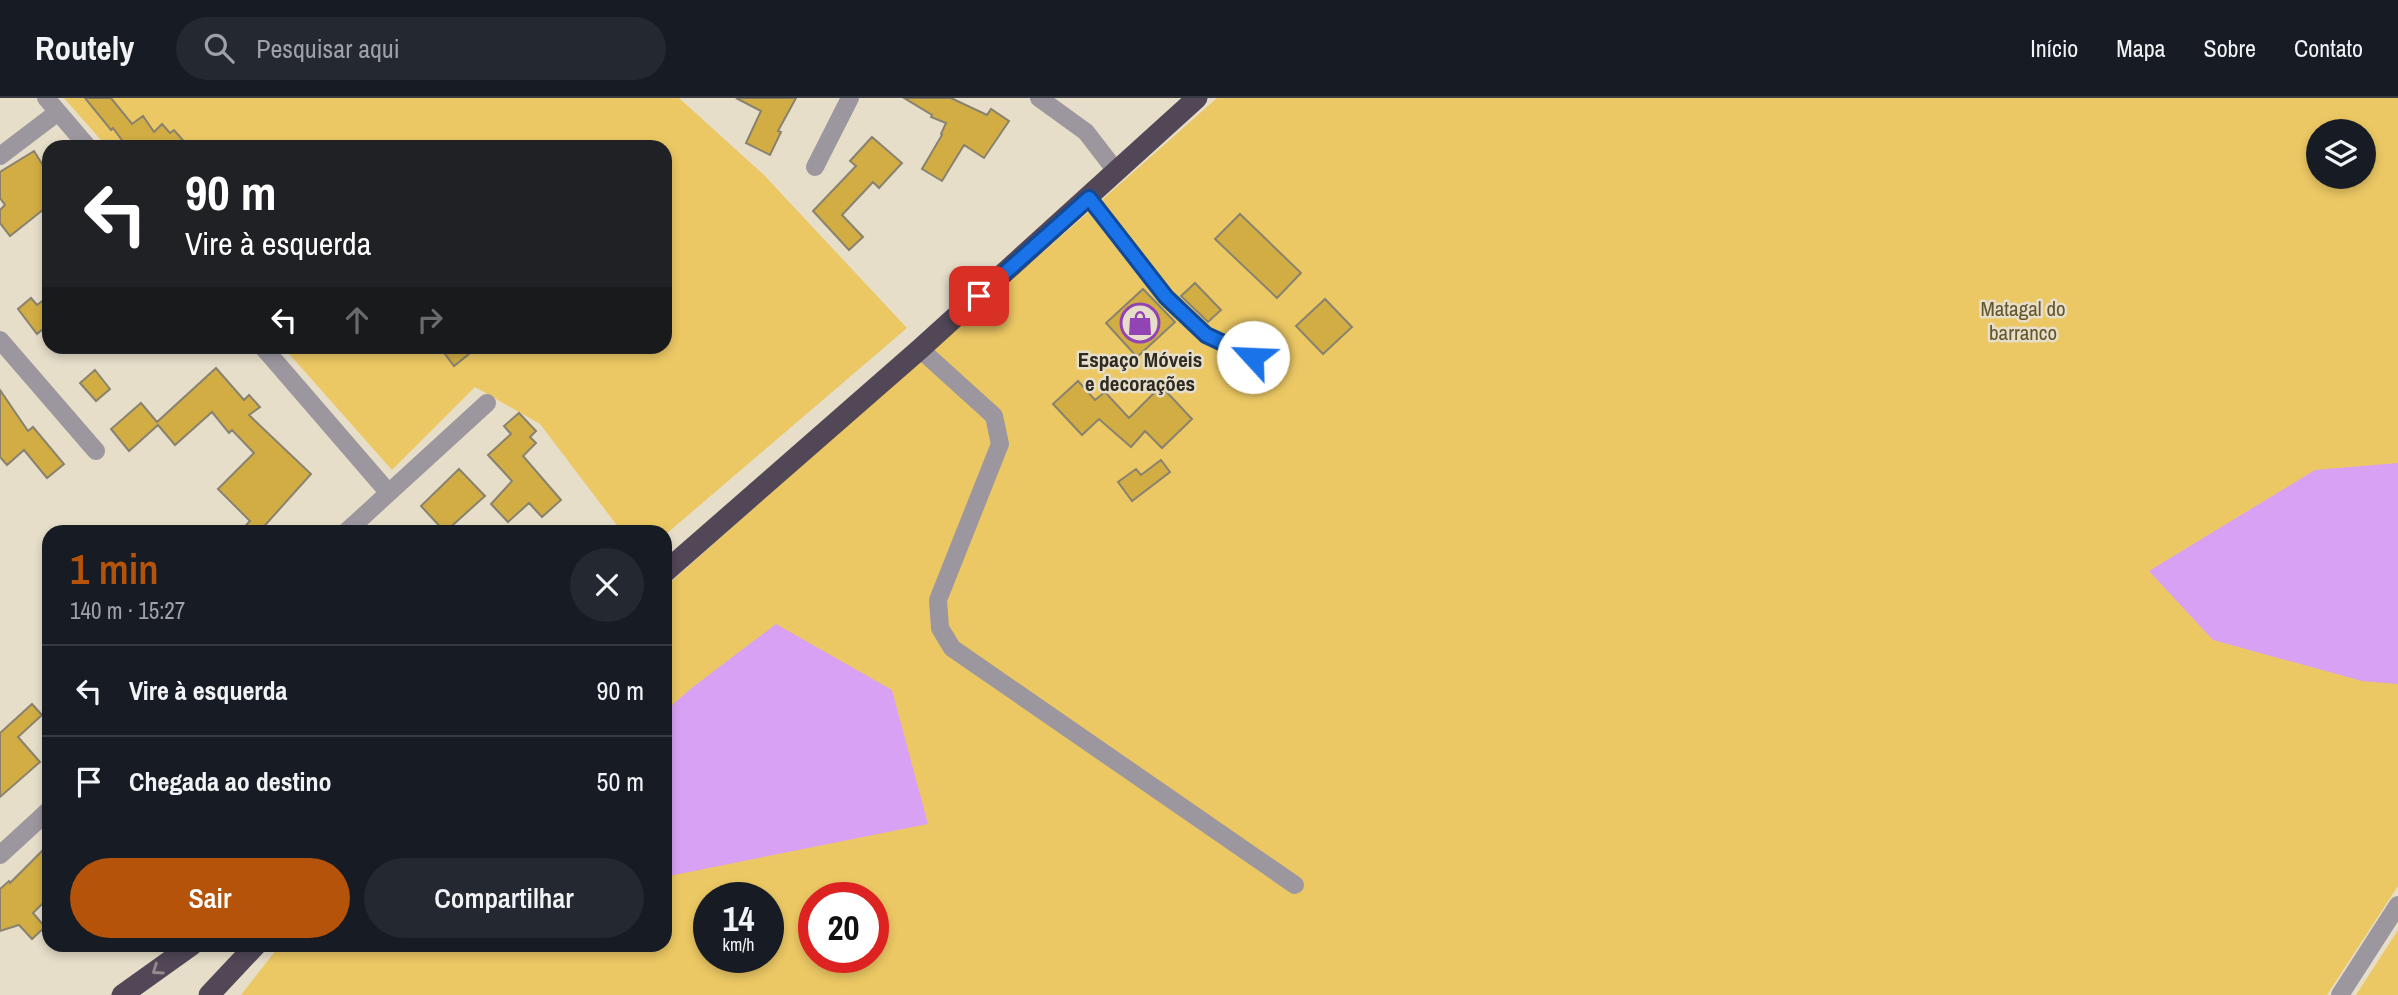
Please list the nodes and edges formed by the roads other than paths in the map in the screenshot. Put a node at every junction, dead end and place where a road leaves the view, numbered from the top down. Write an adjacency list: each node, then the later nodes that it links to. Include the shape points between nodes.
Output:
1 (46, 98): 5 (street)
2 (850, 98): 8 (street)
3 (1039, 98): 9 (street, via 1086,132)
4 (1197, 98): 9 (highway)
5 (58, 112): 6 (street); 7 (street)
6 (82, 140)
7 (0, 156)
8 (815, 167)
9 (1116, 171): 10 (highway)
10 (1089, 198): 12 (highway); 14 (street, via 1166,297 1206,335)
11 (0, 340): 16 (street)
12 (920, 349): 19 (highway); 22 (street, via 994,416 999,444 938,600 940,628 952,648)
13 (269, 354): 17 (street)
14 (1253, 357)
15 (487, 402): 17 (street)
16 (96, 451)
17 (388, 492): 18 (street)
18 (353, 525)
19 (672, 566)
20 (42, 816): 21 (street)
21 (0, 855)
22 (1295, 885)
23 (2398, 905): 28 (street)
24 (182, 952): 26 (highway, one-way to 26)
25 (249, 952): 27 (highway)
26 (122, 995)
27 (209, 995)
28 (2340, 995)

